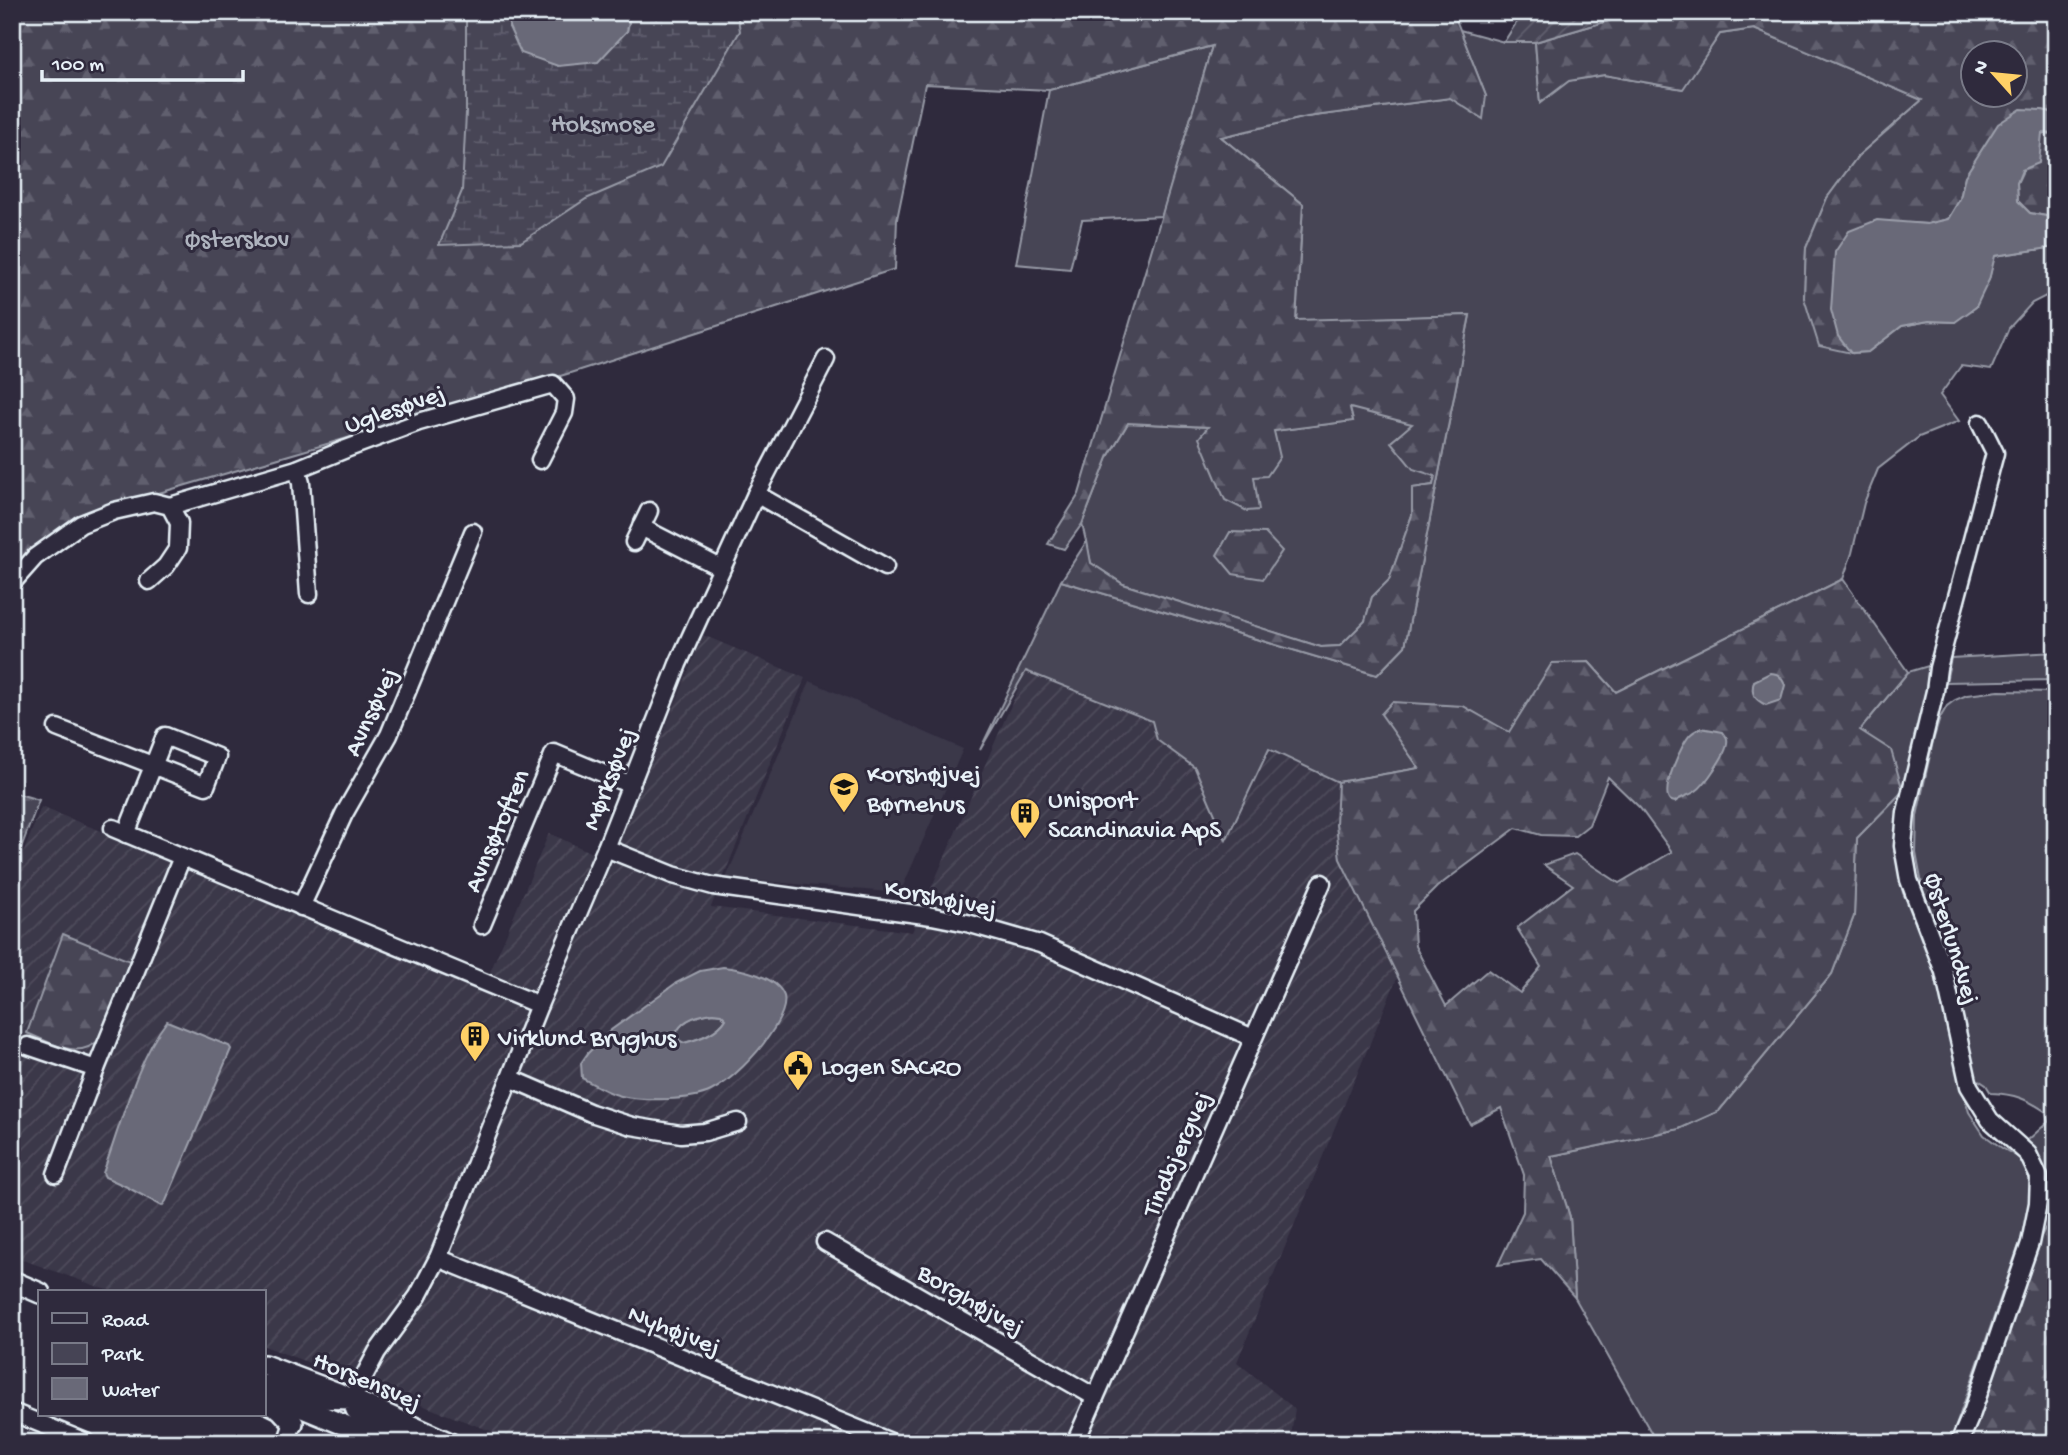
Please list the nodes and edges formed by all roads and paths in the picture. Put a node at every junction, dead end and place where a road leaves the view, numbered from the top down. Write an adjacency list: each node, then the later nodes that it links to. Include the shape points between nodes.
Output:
1 (826, 359): 5 (street, Mørksøvej)
2 (1980, 423): 49 (street, Østerlundvej, via 1995,453 1938,668 1906,812 1903,846 1909,880 1944,972 1969,1086 1990,1120 2028,1154 2039,1177 2030,1243)
3 (540, 460): 4 (street, Uglesøvej, via 565,413 566,399 552,384 419,422)
4 (297, 469): 6 (street, Uglesøvej); 13 (street)
5 (756, 494): 9 (street); 10 (street, Mørksøvej)
6 (170, 506): 11 (street, via 179,523 177,548); 12 (street, Uglesøvej, via 153,502 81,524)
7 (649, 511): 10 (street, via 638,534)
8 (473, 532): 19 (street, Avnsøvej, via 388,735)
9 (885, 567)
10 (721, 568): 15 (street, Mørksøvej)
11 (149, 581)
12 (12, 583)
13 (309, 594)
14 (57, 728): 17 (street, via 153,766 119,831)
15 (631, 785): 16 (street, Mørksøvej); 20 (street, Avnsøtoften, via 554,753)
16 (606, 848): 21 (street, Mørksøvej); 22 (street, Korshøjvej, via 713,886 932,916 1011,934 1062,952)
17 (182, 857): 19 (street); 24 (street)
18 (1322, 883): 22 (street, Tindbjergvej)
19 (301, 906): 21 (street)
20 (482, 925)
21 (540, 1005): 25 (street, Mørksøvej)
22 (1253, 1038): 37 (street, Tindbjergvej)
23 (28, 1046): 24 (street)
24 (96, 1069): 27 (street)
25 (510, 1078): 26 (street, via 632,1126 681,1134); 29 (street, Mørksøvej)
26 (738, 1122)
27 (56, 1174)
28 (825, 1242): 37 (street, Borghøjvej)
29 (438, 1258): 38 (street, Mørksøvej); 47 (street, Nyhøjvej)
30 (12, 1281): 32 (main road)
31 (12, 1292): 33 (main road)
32 (38, 1292)
33 (38, 1302)
34 (266, 1367): 38 (main road, Horsensvej)
35 (266, 1386): 38 (main road, via 321,1400)
36 (266, 1394): 44 (main road, Horsensvej)
37 (1095, 1397): 48 (street, Tindbjergvej)
38 (352, 1399): 45 (main road, via 356,1410 373,1423); 46 (main road, Horsensvej)
39 (266, 1402): 41 (main road)
40 (12, 1412): 42 (street)
41 (293, 1423): 43 (street)
42 (80, 1441)
43 (286, 1443)
44 (388, 1443)
45 (410, 1443)
46 (450, 1443)
47 (892, 1443)
48 (1075, 1443)
49 (1959, 1443)

